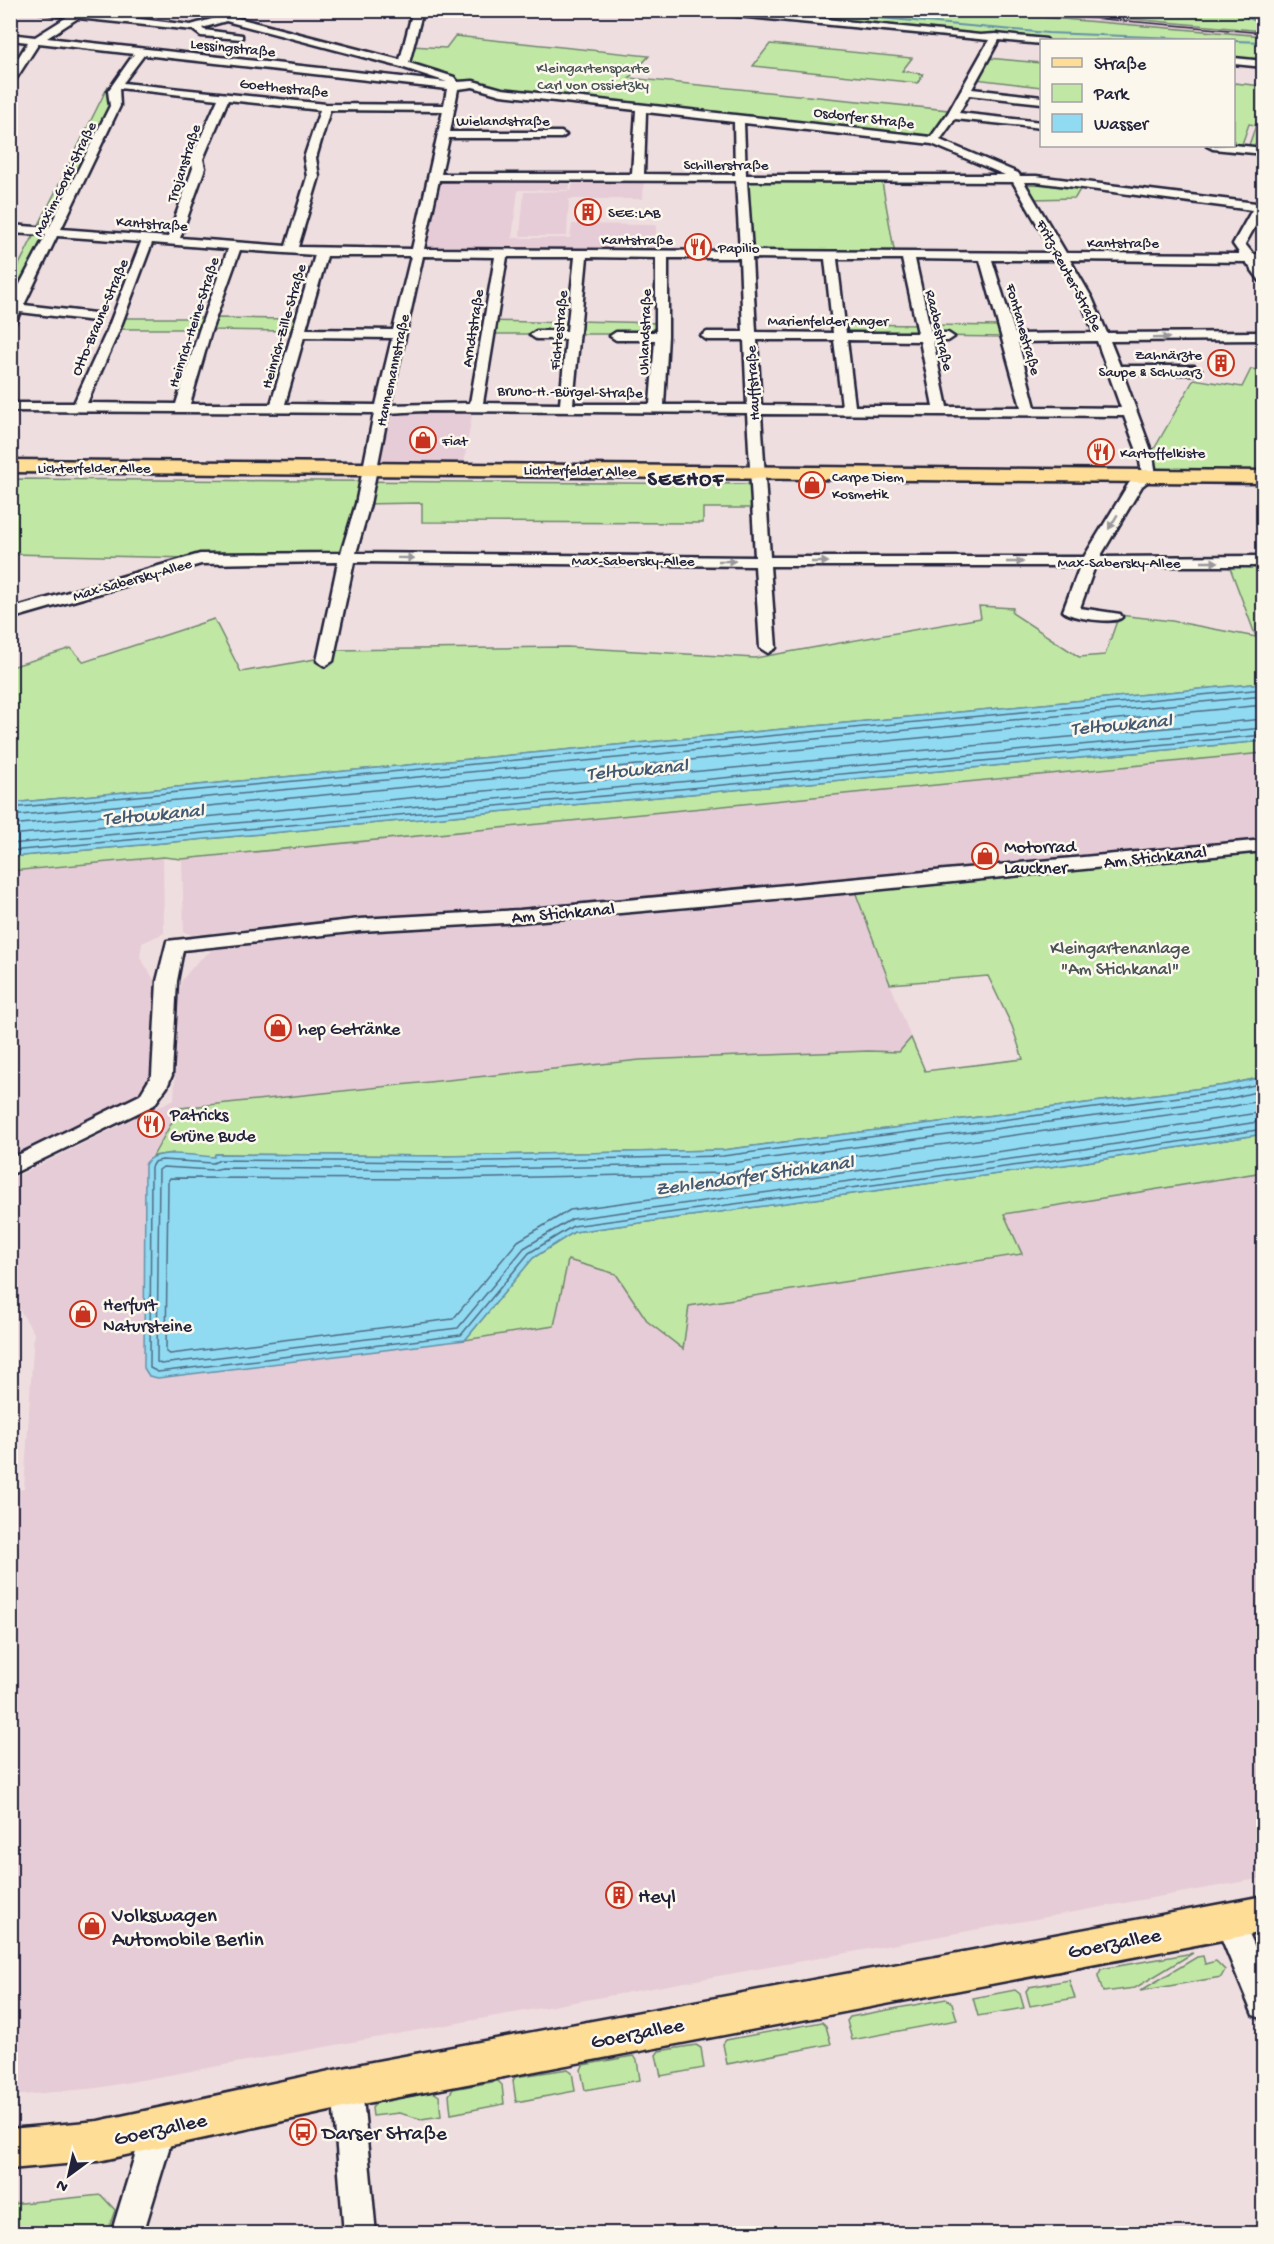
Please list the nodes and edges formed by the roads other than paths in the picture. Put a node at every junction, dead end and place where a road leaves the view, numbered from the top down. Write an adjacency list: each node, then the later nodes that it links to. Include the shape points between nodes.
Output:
1 (34, 10): 4 (street)
2 (418, 10): 13 (street)
3 (704, 10): 7 (street)
4 (76, 15): 5 (street); 9 (street)
5 (196, 28): 8 (street, via 201,33); 13 (street, via 226,18)
6 (10, 37): 9 (street, Lessingstraße)
7 (996, 37): 10 (street); 18 (street)
8 (238, 38)
9 (37, 40): 11 (street, Lessingstraße); 15 (street)
10 (1040, 41)
11 (141, 52): 16 (street, Lessingstraße); 17 (street, Maxim-Gorki-Straße)
12 (1235, 61): 14 (street)
13 (404, 63): 16 (street)
14 (1263, 64)
15 (10, 80)
16 (451, 83): 22 (street, Osdorfer Straße); 23 (street, Hannemannstraße)
17 (116, 85): 19 (street, Goethestraße); 38 (street, Maxim-Gorki-Straße, via 116,106)
18 (965, 91): 20 (street); 24 (street)
19 (225, 96): 21 (street, Goethestraße); 40 (street, Trojanstraße, via 197,159 199,168)
20 (1040, 100)
21 (326, 106): 23 (street, Goethestraße); 42 (street, via 310,158 313,177)
22 (641, 107): 25 (street, Osdorfer Straße); 33 (street)
23 (449, 108): 27 (street, Hannemannstraße)
24 (952, 115): 26 (street); 29 (street)
25 (741, 118): 29 (street, Osdorfer Straße); 34 (street, Hauffstraße)
26 (1040, 126)
27 (444, 135): 28 (street, Wielandstraße); 32 (street, Hannemannstraße)
28 (561, 135)
29 (934, 141): 35 (street, Osdorfer Straße)
30 (1223, 147): 31 (street)
31 (1263, 151)
32 (433, 177): 33 (street, Schillerstraße); 44 (street, Hannemannstraße)
33 (638, 178): 34 (street, Schillerstraße)
34 (740, 179): 35 (street, Schillerstraße); 48 (street, Hauffstraße)
35 (1018, 180): 36 (street, Osdorfer Straße); 52 (street, Fritz-Reuter-Straße)
36 (1262, 207): 53 (street, via 1239,244)
37 (10, 229): 38 (street, Kantstraße)
38 (55, 232): 39 (street, Kantstraße); 56 (street, Maxim-Gorki-Straße)
39 (148, 239): 40 (street, Kantstraße); 75 (street, Otto-Braune-Straße)
40 (173, 241): 41 (street, Kantstraße)
41 (236, 246): 42 (street, Kantstraße); 77 (street, Heinrich-Heine-Straße)
42 (291, 250): 43 (street, Kantstraße)
43 (322, 252): 44 (street, Kantstraße); 58 (street, Heinrich-Zille-Straße)
44 (416, 254): 45 (street, Kantstraße); 59 (street, Hannemannstraße)
45 (501, 255): 46 (street, Kantstraße); 76 (street, Arndtstraße)
46 (581, 255): 47 (street, Kantstraße); 61 (street, Fichtestraße)
47 (662, 256): 48 (street, Kantstraße); 63 (street, Uhlandstraße)
48 (746, 256): 49 (street, Kantstraße); 65 (street, Hauffstraße)
49 (831, 257): 50 (street, Kantstraße); 67 (street)
50 (908, 257): 51 (street, Kantstraße); 68 (street, Raabestraße)
51 (985, 257): 52 (street, Kantstraße); 70 (street, Fontanestraße)
52 (1063, 258): 53 (street, Kantstraße); 71 (street, Fritz-Reuter-Straße)
53 (1250, 258): 54 (street, Kantstraße); 55 (street)
54 (1263, 258)
55 (1263, 278)
56 (12, 312): 57 (street)
57 (94, 317)
58 (297, 333): 59 (street); 78 (street, Heinrich-Zille-Straße)
59 (400, 334): 81 (street, Hannemannstraße)
60 (537, 335): 61 (street)
61 (574, 335): 79 (street, Fichtestraße)
62 (616, 336): 63 (street)
63 (662, 336): 80 (street, Uhlandstraße)
64 (707, 336): 65 (street, Marienfelder Anger)
65 (749, 336): 67 (street, Marienfelder Anger); 82 (street, Hauffstraße)
66 (1263, 336): 71 (street, one-way to 66)
67 (839, 337): 68 (street, Marienfelder Anger); 83 (street)
68 (925, 337): 69 (street, Marienfelder Anger); 84 (street, Raabestraße)
69 (948, 338)
70 (1010, 338): 71 (street); 85 (street, Fontanestraße)
71 (1103, 339): 72 (street, Fritz-Reuter-Straße)
72 (1114, 370): 73 (street); 86 (street, Fritz-Reuter-Straße)
73 (1194, 370)
74 (10, 406): 75 (street, Bruno-H.-Bürgel-Straße)
75 (79, 407): 77 (street, Bruno-H.-Bürgel-Straße)
76 (476, 407): 79 (street, Bruno-H.-Bürgel-Straße); 81 (street, Bruno-H.-Bürgel-Straße)
77 (182, 408): 78 (street, Bruno-H.-Bürgel-Straße)
78 (277, 408): 81 (street, Bruno-H.-Bürgel-Straße)
79 (566, 408): 80 (street, Bruno-H.-Bürgel-Straße)
80 (657, 408): 82 (street, Bruno-H.-Bürgel-Straße)
81 (383, 409): 88 (street, Hannemannstraße)
82 (754, 409): 83 (street, Bruno-H.-Bürgel-Straße); 90 (street, Hauffstraße)
83 (849, 409): 84 (street, Bruno-H.-Bürgel-Straße)
84 (941, 410): 85 (street, Bruno-H.-Bürgel-Straße)
85 (1029, 411): 86 (street, Bruno-H.-Bürgel-Straße)
86 (1129, 412): 92 (street, Fritz-Reuter-Straße, via 1146,456)
87 (10, 466): 88 (main road, Lichterfelder Allee)
88 (368, 472): 89 (main road, Lichterfelder Allee); 90 (main road, Lichterfelder Allee); 94 (street, Hannemannstraße)
89 (10, 475)
90 (757, 476): 92 (main road, Lichterfelder Allee); 95 (street, Hauffstraße)
91 (1263, 477): 92 (main road, Lichterfelder Allee)
92 (1142, 479): 93 (main road, Lichterfelder Allee); 97 (street, one-way to 97)
93 (1263, 484)
94 (347, 557): 95 (street, Max-Sabersky-Allee, one-way to 95); 98 (street, Max-Sabersky-Allee, via 200,559); 101 (street, Hannemannstraße)
95 (762, 561): 97 (street, Max-Sabersky-Allee, one-way to 97); 100 (street, Hauffstraße)
96 (1263, 561): 97 (street, Max-Sabersky-Allee, one-way to 96)
97 (1089, 562): 99 (street, via 1071,611)
98 (10, 614)
99 (1114, 617)
100 (768, 648)
101 (325, 661)
102 (1263, 845): 103 (street, Am Stichkanal, via 519,916 360,924 174,945 166,981 162,1074 157,1087 147,1100)
103 (10, 1168)
104 (1246, 1917): 105 (street); 106 (main road, Goerzallee)
105 (1263, 2005)
106 (347, 2087): 107 (main road, Goerzallee); 110 (street)
107 (159, 2129): 108 (main road, Goerzallee, via 98,2141); 109 (street)
108 (10, 2150)
109 (127, 2234)
110 (360, 2234)

